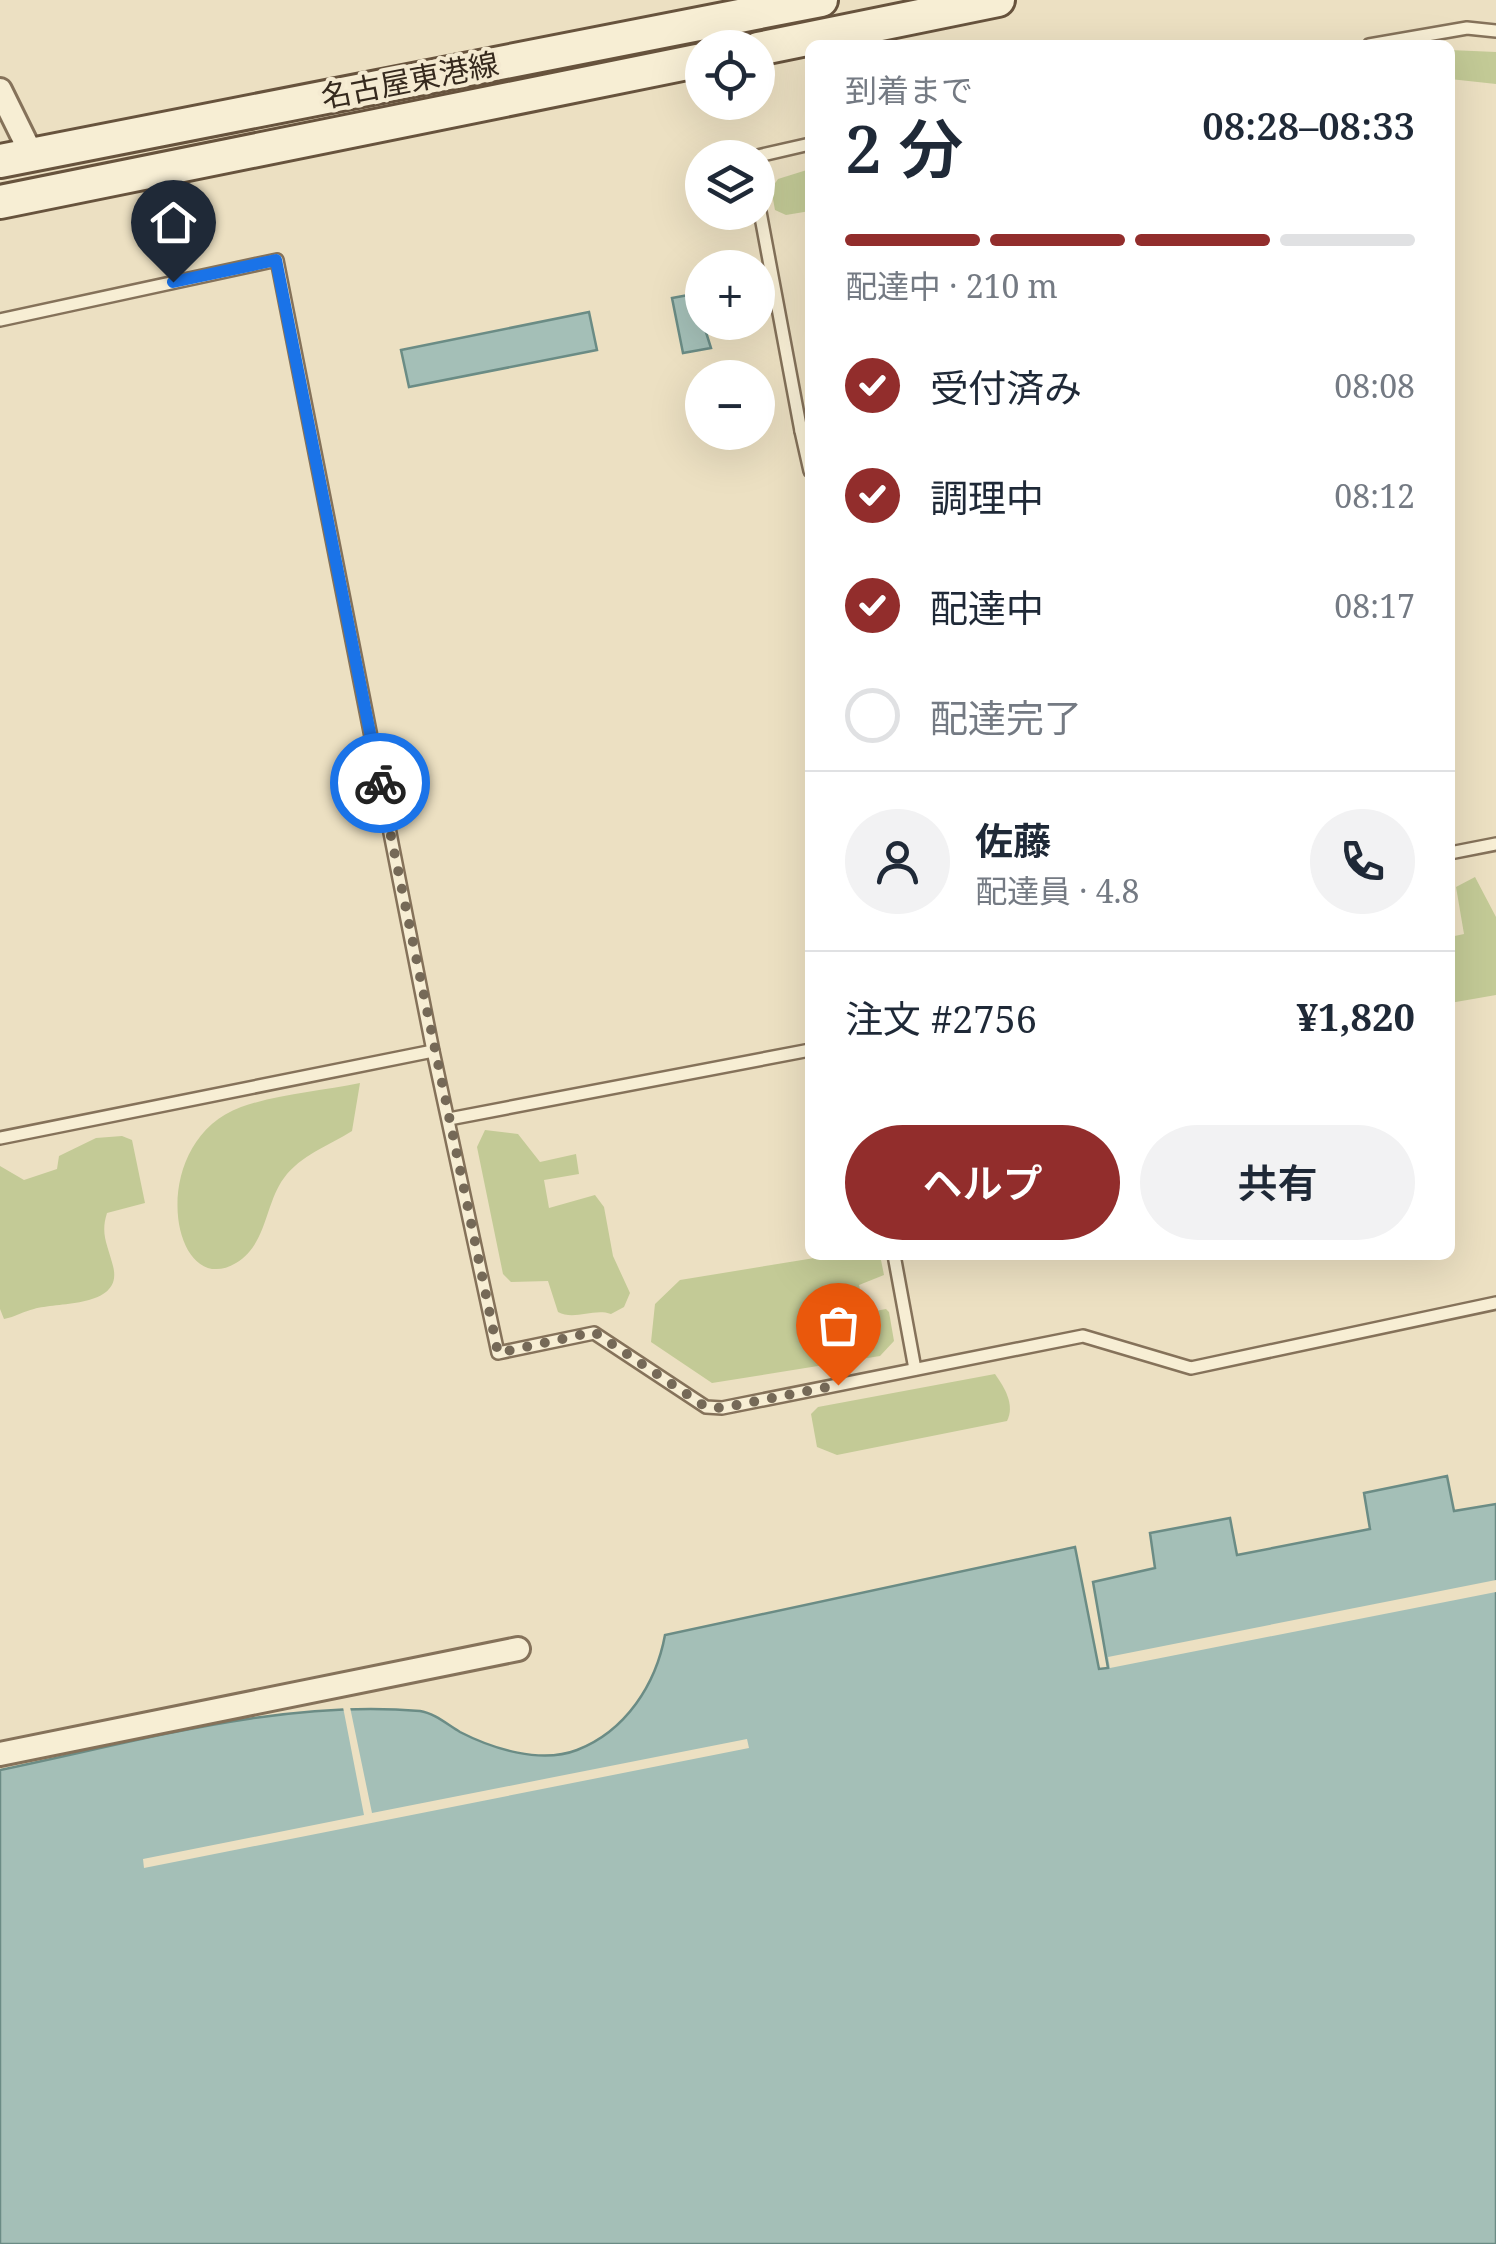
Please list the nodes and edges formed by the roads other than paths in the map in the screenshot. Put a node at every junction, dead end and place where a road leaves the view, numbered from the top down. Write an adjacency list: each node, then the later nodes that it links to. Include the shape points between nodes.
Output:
1 (820, 0): 3 (main road, 名古屋東港線)
2 (998, 0): 6 (main road)
3 (749, 7): 11 (main road, 名古屋東港線)
4 (1496, 31): 5 (lane, via 1467,28)
5 (1398, 40)
6 (775, 45)
7 (685, 63): 12 (main road, 名古屋東港線)
8 (0, 90): 11 (street)
9 (805, 145): 10 (lane)
10 (775, 152)
11 (16, 158)
12 (0, 202)
13 (764, 230): 15 (lane)
14 (0, 320): 18 (lane, via 276,260)
15 (805, 425)
16 (1496, 844): 17 (lane)
17 (1455, 852)
18 (432, 1051): 20 (lane); 21 (lane)
19 (805, 1051): 20 (lane)
20 (449, 1119): 24 (lane, via 498,1353 594,1332 706,1407 722,1408)
21 (0, 1138)
22 (895, 1260): 24 (lane)
23 (1496, 1304): 24 (lane, via 1191,1368 1083,1336)
24 (916, 1370)
25 (518, 1649): 26 (street)
26 (0, 1754)

